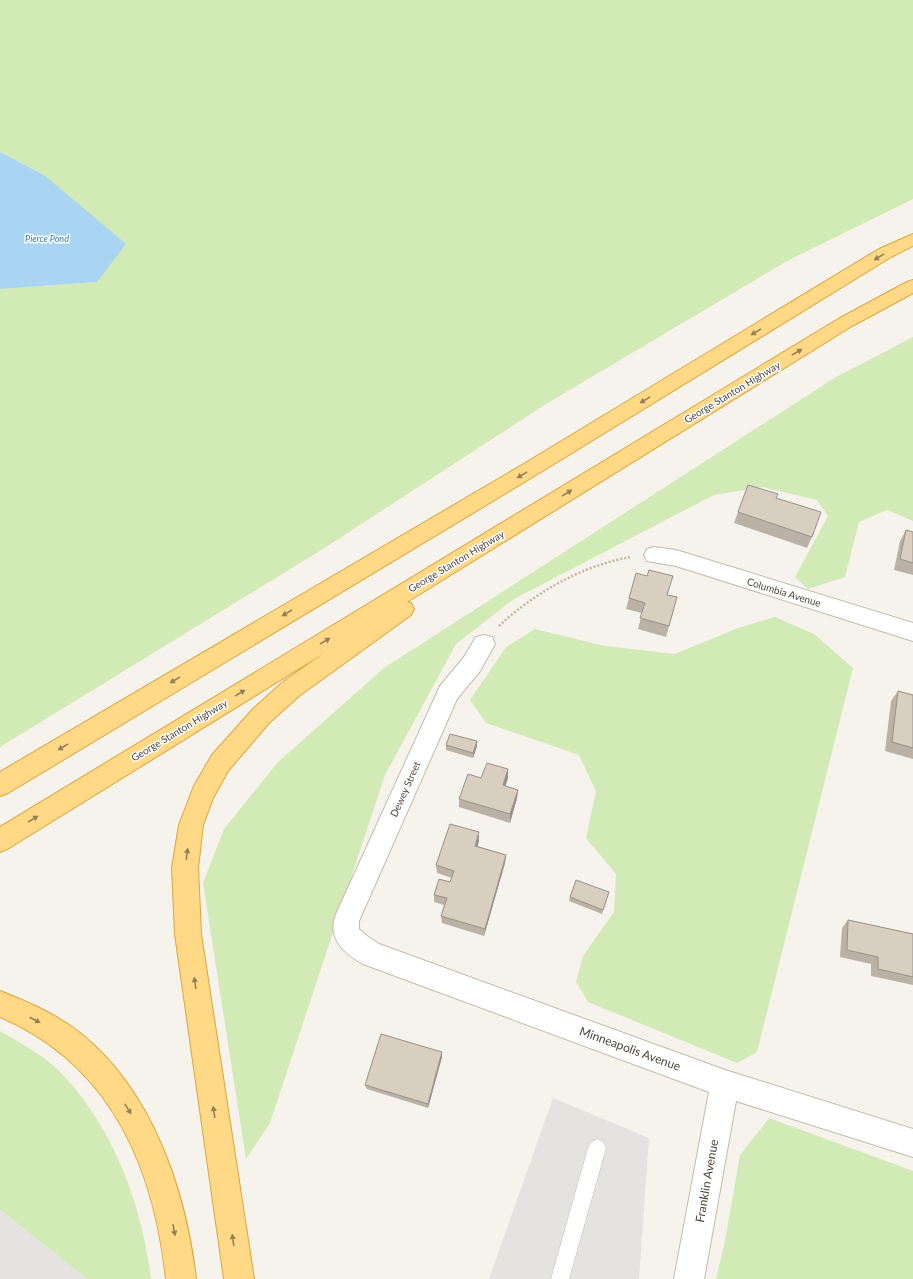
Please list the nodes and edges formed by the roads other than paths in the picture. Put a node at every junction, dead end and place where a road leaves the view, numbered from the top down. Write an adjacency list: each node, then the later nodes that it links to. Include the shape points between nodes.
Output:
1 (913, 239): 7 (highway, one-way to 7, via 885,253 529,470)
2 (913, 286): 3 (highway, George Stanton Highway, one-way to 2, via 846,322)
3 (546, 506): 8 (highway, George Stanton Highway, one-way to 3); 15 (highway, one-way to 3, via 188,934 185,868 192,825 203,794 220,763 261,716 291,689)
4 (654, 555): 5 (street, Columbia Avenue, via 676,558)
5 (913, 632)
6 (484, 644): 9 (street, Dewey Street, via 472,664 448,693 346,921 347,933)
7 (0, 785)
8 (0, 840)
9 (352, 941): 11 (street, Minneapolis Avenue, via 372,955)
10 (0, 1004): 14 (highway, one-way to 14, via 52,1029 79,1050 128,1108 148,1146 162,1183 174,1228)
11 (724, 1084): 12 (street, Minneapolis Avenue); 17 (street, Franklin Avenue)
12 (913, 1142)
13 (597, 1148): 16 (lane)
14 (180, 1279)
15 (239, 1279)
16 (560, 1279)
17 (689, 1279)

